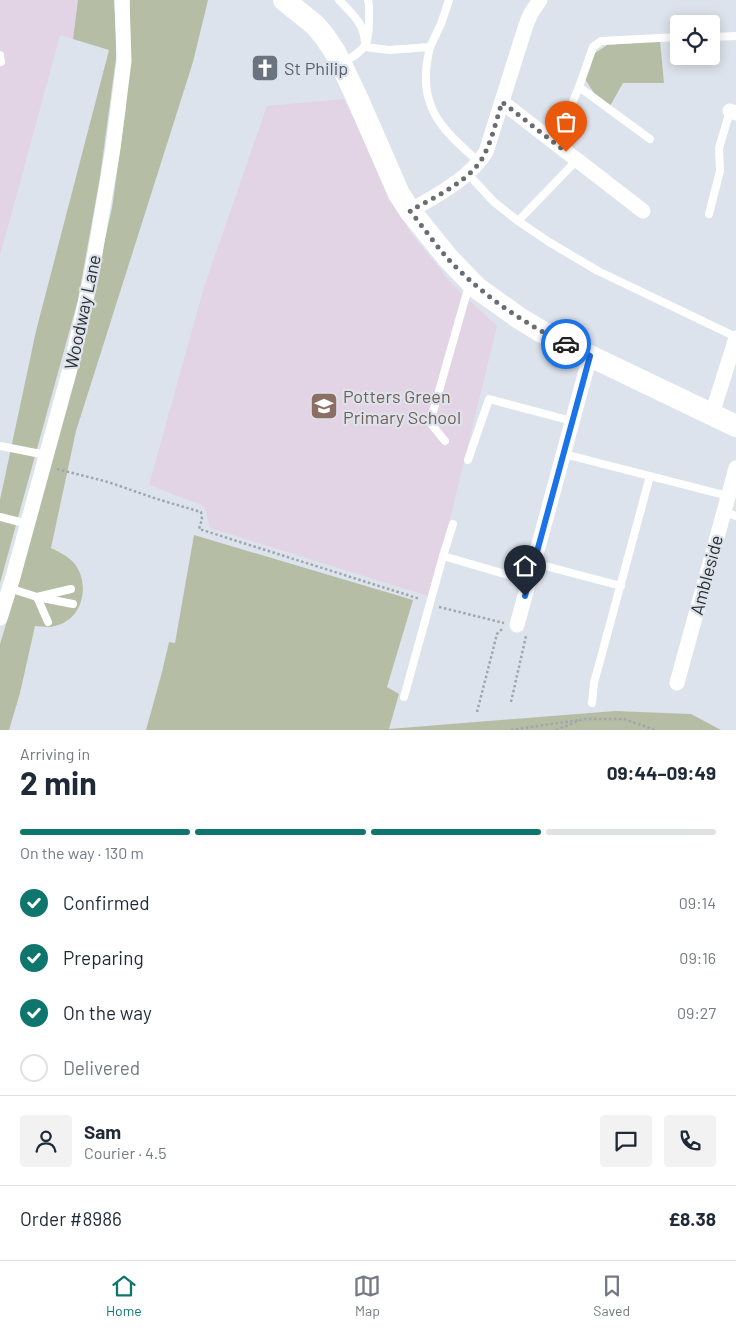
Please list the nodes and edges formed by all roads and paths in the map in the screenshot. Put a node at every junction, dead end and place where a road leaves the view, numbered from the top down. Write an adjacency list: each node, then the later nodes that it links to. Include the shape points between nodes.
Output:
1 (122, 0): 35 (street, Woodway Lane, via 124,62 113,148 91,277)
2 (284, 0): 12 (street, via 326,37)
3 (339, 0): 10 (lane, via 358,20)
4 (368, 0): 10 (lane, via 369,37)
5 (449, 0): 11 (lane)
6 (540, 0): 14 (street, via 531,12)
7 (736, 36): 9 (lane)
8 (670, 37): 13 (lane, via 601,41 593,47)
9 (720, 37)
10 (365, 47): 11 (lane, via 389,50); 12 (lane)
11 (430, 47): 19 (lane, via 427,93 434,116 447,134)
12 (342, 64): 21 (street, via 389,173)
13 (579, 87): 16 (lane); 17 (lane)
14 (502, 102): 17 (street); 19 (street)
15 (733, 112): 23 (lane, via 719,148 720,171)
16 (650, 139)
17 (555, 144): 18 (street)
18 (577, 160): 22 (street); 24 (lane)
19 (480, 162): 20 (street)
20 (468, 174): 21 (street); 24 (lane, via 494,202)
21 (410, 211): 25 (street)
22 (643, 211)
23 (709, 214)
24 (518, 221): 26 (lane, via 598,271)
25 (470, 280): 27 (street, via 534,328); 31 (lane, via 431,419)
26 (736, 338): 28 (street)
27 (590, 356): 28 (street); 29 (street)
28 (712, 414): 30 (street)
29 (572, 421): 33 (street); 34 (lane, via 489,399)
30 (736, 426)
31 (445, 441)
32 (0, 446): 35 (lane)
33 (564, 454): 37 (lane); 44 (street)
34 (468, 460)
35 (45, 461): 41 (street, Woodway Lane); 51 (path, via 201,512 199,530)
36 (736, 468): 38 (street, Ambleside)
37 (650, 476): 38 (lane); 46 (lane)
38 (728, 496): 39 (street, Ambleside)
39 (730, 514): 55 (street, Ambleside)
40 (0, 517): 41 (lane)
41 (28, 524): 47 (street, Woodway Lane)
42 (453, 524): 43 (lane)
43 (443, 556): 45 (lane); 51 (lane)
44 (534, 563): 45 (street); 46 (lane)
45 (529, 581): 54 (street)
46 (621, 586): 58 (lane, via 594,683)
47 (9, 588): 49 (lane); 52 (street, Woodway Lane)
48 (71, 590): 49 (lane)
49 (37, 596): 50 (lane); 53 (lane)
50 (73, 604)
51 (431, 604): 54 (path); 56 (lane)
52 (0, 618)
53 (48, 622)
54 (517, 625): 57 (path, via 526,638); 59 (path, via 498,632)
55 (677, 683)
56 (404, 697)
57 (511, 702)
58 (592, 703)
59 (477, 712)
60 (583, 719): 61 (path); 62 (path); 63 (path, via 624,719)
61 (510, 730)
62 (556, 730)
63 (655, 730)

